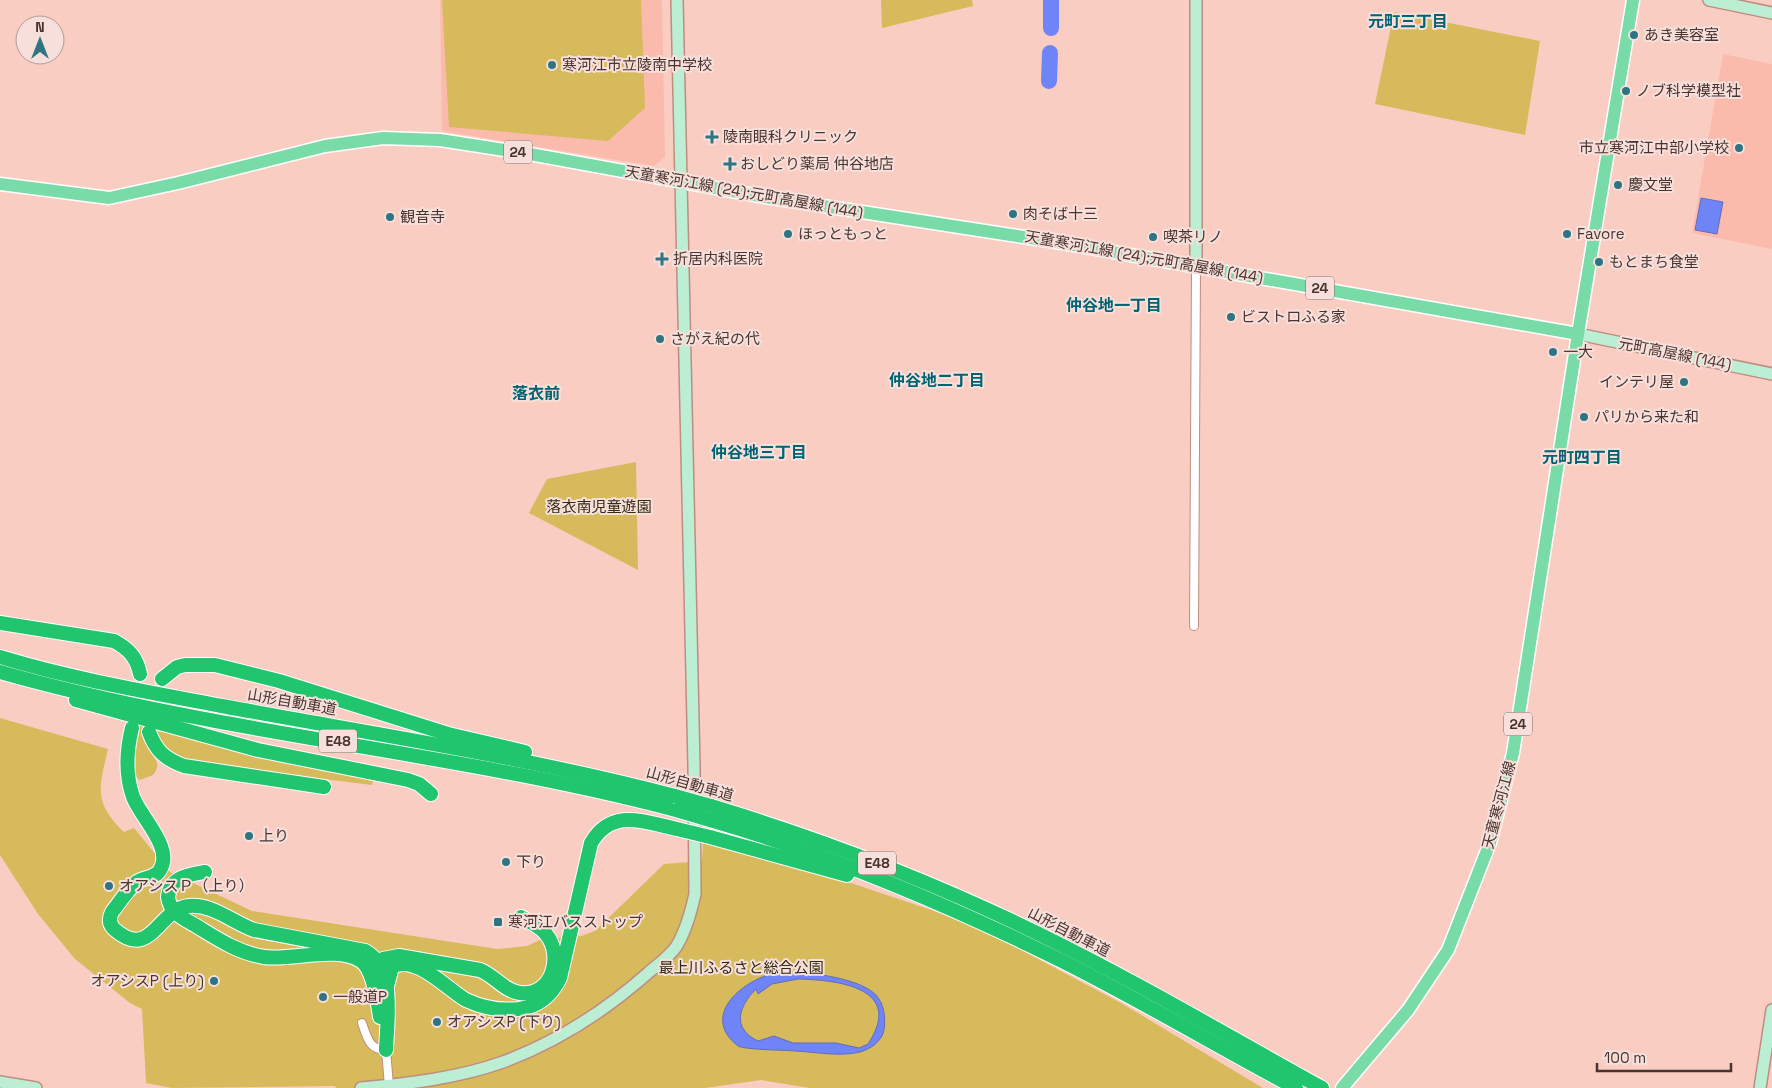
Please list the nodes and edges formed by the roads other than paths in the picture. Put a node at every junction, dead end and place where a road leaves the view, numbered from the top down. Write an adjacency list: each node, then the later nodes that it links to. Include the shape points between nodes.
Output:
1 (677, 0): 6 (street)
2 (1196, 0): 8 (street)
3 (1634, 0): 9 (main road, 天童寒河江線)
4 (1709, 0): 5 (street)
5 (1772, 13)
6 (682, 183): 7 (main road, 天童寒河江線 (24);元町高屋線 (144) / 24, via 440,140 383,138 325,146 110,198); 8 (main road, 天童寒河江線 (24);元町高屋線 (144) / 24); 35 (street, via 694,775 695,894 691,914 675,948 621,997 590,1019 502,1062 439,1078)
7 (0, 184)
8 (1196, 267): 9 (main road, 天童寒河江線 (24);元町高屋線 (144) / 24); 12 (street)
9 (1578, 334): 10 (street, 元町高屋線 (144)); 40 (main road, 天童寒河江線 / 24, via 1513,753 1490,843 1448,950 1408,1010)
10 (1772, 374)
11 (0, 623): 15 (highway, via 114,641 135,658)
12 (1194, 626)
13 (0, 657): 22 (highway, 山形自動車道 / E48, via 127,688 580,772)
14 (0, 672): 23 (highway, 山形自動車道 / E48, bridge, via 147,707 505,771 676,810)
15 (140, 674)
16 (0, 677): 21 (highway, via 258,750 408,780)
17 (162, 679): 22 (highway, via 185,665 228,668 335,697 448,734 630,779)
18 (132, 728): 26 (highway, via 127,754 130,787 138,808 161,843 162,866 155,875 137,882 112,912 110,923 129,940 136,940 150,936)
19 (149, 732): 20 (highway, via 158,751 184,766)
20 (324, 787)
21 (431, 794)
22 (675, 796): 23 (highway, 山形自動車道 / E48, bridge)
23 (710, 813): 25 (highway, 山形自動車道 / E48); 39 (highway, 山形自動車道 / E48, via 834,847 901,872 1061,945)
24 (205, 872): 26 (highway, via 186,875 172,884 168,897)
25 (950, 908): 29 (highway, bridge, via 834,871 710,837 626,819 610,823 591,843 560,978 555,989 540,1003 520,1008 488,1008 467,1000 426,971 406,965 392,967); 38 (highway, 山形自動車道 / E48, via 1060,960)
26 (174, 912): 28 (highway, via 188,906 206,908 254,930 365,951); 30 (highway, via 231,946 252,954 273,958 338,954 360,960 369,970)
27 (521, 917): 28 (highway, via 547,935 555,952 550,979 536,991 510,991 480,970 408,957 388,957)
28 (379, 963): 29 (highway); 30 (highway, via 376,975)
29 (386, 989): 33 (highway)
30 (379, 1007): 33 (highway)
31 (1772, 1010): 41 (street)
32 (362, 1023): 33 (street, via 372,1046)
33 (386, 1050): 35 (street)
34 (0, 1082): 36 (street)
35 (389, 1086): 37 (street)
36 (36, 1088)
37 (360, 1088)
38 (1296, 1088)
39 (1322, 1088)
40 (1342, 1088)
41 (1760, 1088)

